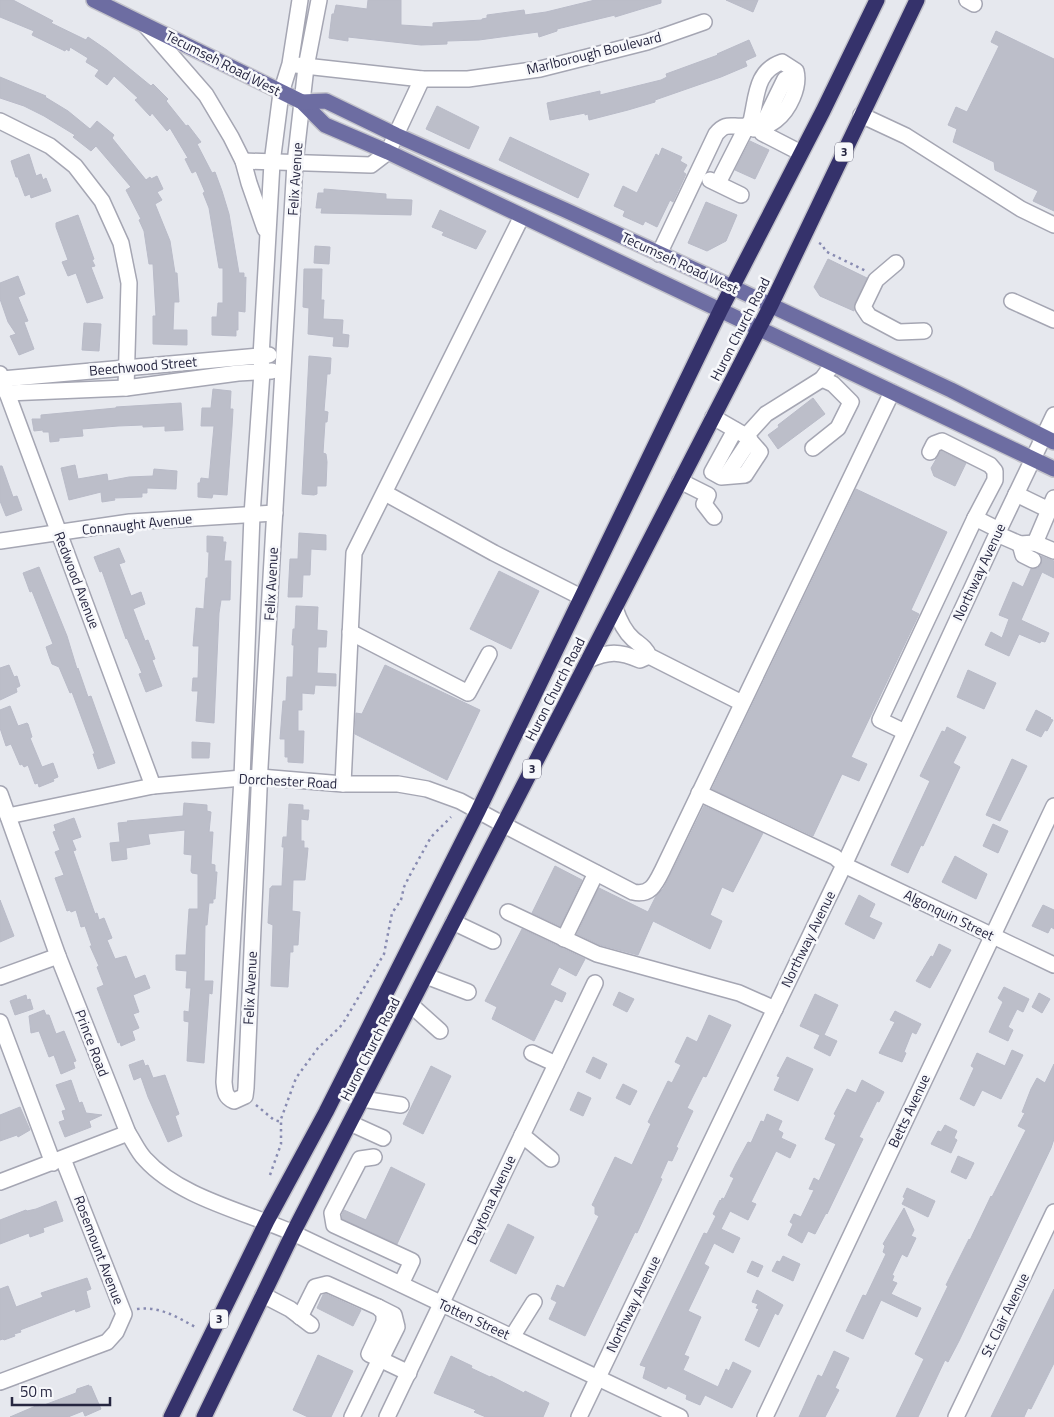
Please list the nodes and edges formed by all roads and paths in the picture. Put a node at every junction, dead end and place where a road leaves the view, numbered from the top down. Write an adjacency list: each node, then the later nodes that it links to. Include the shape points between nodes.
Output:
1 (94, 0): 7 (main road, Tecumseh Road West)
2 (300, 0): 8 (street, Felix Avenue)
3 (319, 0): 9 (street, Felix Avenue)
4 (877, 0): 20 (highway, Huron Church Road / 3)
5 (916, 0): 14 (highway, Huron Church Road / 3)
6 (704, 22): 10 (street, Marlborough Boulevard, via 646,42 540,69 468,79)
7 (145, 24): 12 (main road, Tecumseh Road West); 21 (street, Tecumseh Road West, via 206,95)
8 (290, 64): 9 (street, Marlborough Boulevard); 12 (street, Felix Avenue)
9 (306, 67): 10 (street, Marlborough Boulevard); 13 (street, Felix Avenue)
10 (422, 78): 18 (street)
11 (785, 79): 17 (street, via 764,122)
12 (282, 93): 13 (main road, Tecumseh Road West); 23 (street, Felix Avenue)
13 (302, 102): 18 (main road, Tecumseh Road West, via 326,101); 19 (main road, Tecumseh Road West, via 324,125); 22 (street, Felix Avenue)
14 (861, 115): 28 (street, via 913,139 1021,209); 40 (highway, Huron Church Road / 3)
15 (0, 121): 48 (street, via 50,146 75,166 102,200 121,243 129,283)
16 (746, 126): 17 (street); 17 (street, via 751,121 759,82 772,65 782,62 796,71 799,80 787,110); 24 (street, via 722,127); 25 (street)
17 (764, 129): 20 (street)
18 (396, 135): 19 (street); 31 (main road, Tecumseh Road West)
19 (388, 152): 22 (street, via 371,165); 27 (main road, Tecumseh Road West)
20 (801, 153): 38 (highway, Huron Church Road / 3)
21 (244, 161): 23 (street); 29 (street, Felix Avenue)
22 (295, 162): 23 (street); 45 (street, Felix Avenue)
23 (272, 163): 29 (street, Felix Avenue)
24 (698, 173): 25 (street); 31 (street)
25 (718, 183): 26 (street)
26 (741, 195)
27 (522, 216): 41 (main road, Tecumseh Road West); 66 (street)
28 (1054, 226)
29 (267, 236): 46 (street, Felix Avenue)
30 (819, 243): 32 (path, via 824,245 825,251)
31 (659, 254): 38 (main road, Tecumseh Road West)
32 (839, 258): 33 (path); 35 (path)
33 (836, 263)
34 (896, 263): 44 (street, via 876,280 863,307 869,316 899,332)
35 (852, 264): 36 (path); 37 (path, via 866,271)
36 (850, 270)
37 (863, 276)
38 (732, 287): 40 (main road, Tecumseh Road West); 41 (highway, Huron Church Road / 3)
39 (1012, 301): 42 (street)
40 (771, 305): 43 (highway, Huron Church Road / 3); 59 (main road, Tecumseh Road West)
41 (721, 309): 43 (main road, Tecumseh Road West); 80 (highway, Huron Church Road / 3)
42 (1054, 320)
43 (759, 328): 47 (main road, Tecumseh Road West); 57 (highway, Huron Church Road / 3)
44 (924, 331)
45 (283, 354): 46 (street, Beechwood Street); 49 (street, Felix Avenue)
46 (261, 356): 48 (street, Beechwood Street); 50 (street, Felix Avenue)
47 (833, 364): 52 (street); 54 (main road, Tecumseh Road West)
48 (128, 367): 51 (street, Beechwood Street); 53 (street)
49 (282, 370): 50 (street, Beechwood Street); 70 (street, Felix Avenue)
50 (262, 372): 53 (street, Beechwood Street); 71 (street, Felix Avenue)
51 (1, 376): 55 (street, Redwood Avenue)
52 (822, 379): 58 (street, via 766,414); 60 (street, via 833,384 851,402 838,428)
53 (126, 388): 55 (street, Beechwood Street)
54 (892, 392): 62 (main road, Tecumseh Road West); 86 (street)
55 (7, 394): 75 (street, Redwood Avenue)
56 (1054, 415): 59 (street, Northway Avenue)
57 (713, 417): 58 (street); 65 (highway, Huron Church Road / 3)
58 (744, 435): 64 (street, via 712,472); 64 (street, via 760,452 745,475)
59 (1049, 439): 62 (street, Northway Avenue)
60 (813, 448)
61 (930, 452): 73 (street, via 934,444 942,441 990,465 995,471 995,480)
62 (1032, 459): 63 (main road, Tecumseh Road West); 67 (street, Northway Avenue)
63 (1054, 469)
64 (724, 477): 68 (street)
65 (680, 481): 68 (street); 81 (highway, Huron Church Road / 3)
66 (385, 493): 80 (street); 82 (street, via 354,553)
67 (1016, 494): 69 (street); 74 (street, Northway Avenue)
68 (708, 495): 72 (street, via 704,504)
69 (1052, 504): 77 (street)
70 (275, 513): 71 (street, Connaught Avenue); 88 (street, Felix Avenue)
71 (252, 515): 75 (street, Connaught Avenue, via 130,522); 89 (street, Felix Avenue)
72 (714, 516)
73 (975, 518): 74 (street); 87 (street, via 880,720)
74 (998, 532): 77 (street); 87 (street, Northway Avenue)
75 (59, 533): 76 (street, Connaught Avenue); 91 (street, Redwood Avenue)
76 (0, 542)
77 (1028, 543): 78 (street); 79 (street, via 1023,555)
78 (1054, 552)
79 (1033, 560)
80 (581, 597): 95 (highway, Huron Church Road / 3)
81 (615, 608): 84 (street, via 622,625 632,639 646,648); 85 (highway, Huron Church Road / 3)
82 (350, 632): 83 (street, via 468,694); 90 (street)
83 (489, 654)
84 (649, 656): 85 (street, via 640,660 623,653 603,653); 86 (street)
85 (588, 660): 98 (highway, Huron Church Road / 3)
86 (742, 703): 92 (street)
87 (905, 732): 99 (street, Northway Avenue)
88 (260, 777): 89 (street, Dorchester Road); 90 (street, Dorchester Road); 118 (street, Felix Avenue)
89 (242, 778): 91 (street, Dorchester Road); 118 (street, Felix Avenue, via 224,1082 228,1098 234,1101)
90 (343, 784): 95 (street, Dorchester Road, via 398,784 427,789)
91 (153, 786): 96 (street, Dorchester Road)
92 (699, 793): 99 (street, Algonquin Street, via 835,857); 100 (street, Dorchester Road, via 650,890 641,894 633,892)
93 (1, 799): 96 (street, Prince Road)
94 (1054, 806): 103 (street, Betts Avenue)
95 (478, 811): 98 (street, Dorchester Road); 132 (highway, Huron Church Road / 3, via 326,1112)
96 (8, 816): 106 (street, Prince Road)
97 (451, 817): 121 (path, via 431,837 410,875 401,900 392,912 384,954 348,1015 296,1078)
98 (504, 825): 100 (street, Dorchester Road); 102 (highway, Huron Church Road / 3)
99 (844, 866): 103 (street, Algonquin Street); 113 (street, Northway Avenue)
100 (596, 873): 104 (street)
101 (508, 912): 104 (street)
102 (453, 922): 105 (street); 108 (highway, Huron Church Road / 3)
103 (992, 935): 107 (street, Algonquin Street); 151 (street, Betts Avenue)
104 (564, 939): 113 (street, via 597,954 739,992)
105 (493, 942)
106 (58, 956): 109 (street); 123 (street, Prince Road)
107 (1054, 964)
108 (426, 976): 111 (street); 112 (highway, Huron Church Road / 3)
109 (0, 977)
110 (596, 983): 117 (street, Daytona Avenue)
111 (468, 992)
112 (411, 1004): 115 (street); 119 (highway, Huron Church Road / 3)
113 (775, 1009): 143 (street, Northway Avenue)
114 (0, 1022): 128 (street, Rosemount Avenue)
115 (440, 1031)
116 (532, 1053): 117 (street)
117 (556, 1064): 124 (street, Daytona Avenue)
118 (245, 1096): 121 (path, via 274,1120)
119 (362, 1099): 120 (street); 122 (highway, Huron Church Road / 3)
120 (401, 1105)
121 (282, 1122): 129 (path, via 282,1144)
122 (350, 1123): 125 (street); 133 (highway, Huron Church Road / 3)
123 (128, 1133): 128 (street); 132 (street, Prince Road, via 144,1158 176,1184 231,1210)
124 (522, 1135): 127 (street); 137 (street, Daytona Avenue)
125 (383, 1138)
126 (374, 1157): 134 (street, via 360,1158 332,1213 334,1225 412,1261)
127 (551, 1159)
128 (58, 1161): 130 (street); 138 (street, Rosemount Avenue)
129 (270, 1175)
130 (0, 1182)
131 (1054, 1212): 152 (street, St. Clair Avenue)
132 (267, 1221): 133 (street, Totten Street); 145 (highway, Huron Church Road / 3)
133 (294, 1233): 134 (street, Totten Street); 135 (highway, Huron Church Road / 3)
134 (401, 1284): 137 (street, Totten Street)
135 (263, 1295): 141 (street, via 305,1321 316,1287 327,1284 378,1307 384,1313 384,1322); 146 (highway, Huron Church Road / 3)
136 (534, 1302): 140 (street)
137 (442, 1304): 140 (street, Totten Street); 142 (street, Daytona Avenue)
138 (123, 1310): 139 (path, via 166,1311); 144 (street, Rosemount Avenue, via 116,1332 108,1342)
139 (197, 1328)
140 (512, 1337): 143 (street, Totten Street)
141 (377, 1357): 142 (street); 147 (street)
142 (409, 1373): 148 (street, Daytona Avenue)
143 (598, 1378): 149 (street, Northway Avenue); 150 (street, Totten Street)
144 (0, 1382)
145 (171, 1417)
146 (204, 1417)
147 (352, 1417)
148 (387, 1417)
149 (580, 1417)
150 (680, 1417)
151 (765, 1417)
152 (956, 1417)

